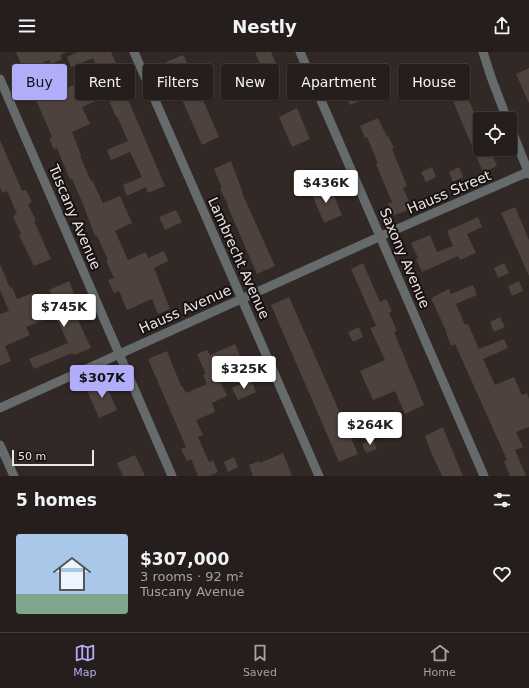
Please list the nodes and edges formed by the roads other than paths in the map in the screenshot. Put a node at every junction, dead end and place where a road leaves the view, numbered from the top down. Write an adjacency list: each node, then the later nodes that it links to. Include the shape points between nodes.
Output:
1 (134, 52): 9 (street, Lambrecht Avenue)
2 (300, 52): 8 (street, Saxony Avenue)
3 (482, 52): 5 (street)
4 (0, 79): 10 (street, Tuscany Avenue)
5 (504, 112)
6 (517, 143): 7 (street)
7 (529, 173): 8 (street, Hauss Street)
8 (381, 236): 9 (street, Hauss Avenue); 16 (street, Saxony Avenue)
9 (242, 299): 10 (street, Hauss Avenue); 15 (street, Lambrecht Avenue)
10 (119, 354): 11 (street, Hauss Avenue); 14 (street, Tuscany Avenue)
11 (0, 408)
12 (0, 444): 13 (street)
13 (14, 476)
14 (172, 476)
15 (319, 476)
16 (484, 476)

